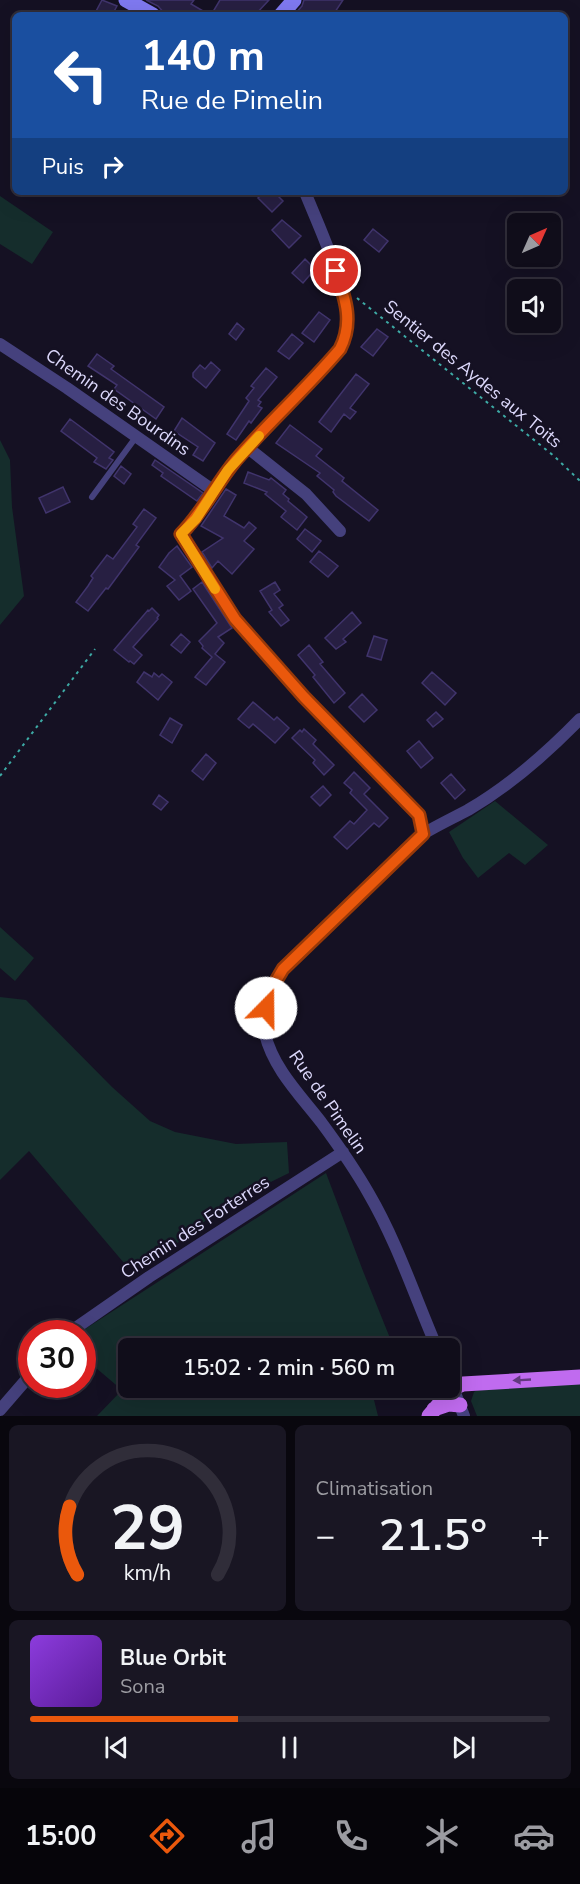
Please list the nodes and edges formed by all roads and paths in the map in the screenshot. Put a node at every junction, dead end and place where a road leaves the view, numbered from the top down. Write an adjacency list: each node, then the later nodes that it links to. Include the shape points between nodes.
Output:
1 (126, 0): 3 (main road)
2 (294, 0): 4 (main road)
3 (148, 12)
4 (284, 12)
5 (306, 195): 6 (street)
6 (345, 298): 9 (street, via 347,330 340,349); 10 (path, Sentier des Aydes aux Toits, via 358,298)
7 (0, 344): 8 (street, Chemin des Bourdins)
8 (137, 436): 11 (street, Chemin des Bourdins); 12 (lane)
9 (248, 448): 11 (street); 13 (street, via 306,494)
10 (580, 481)
11 (214, 491): 17 (street, via 181,534 204,573 267,657)
12 (92, 497)
13 (340, 531)
14 (94, 649): 16 (path)
15 (580, 719): 18 (street, Rue de Pimelin, via 498,790)
16 (0, 776)
17 (419, 815): 18 (street); 19 (street)
18 (435, 827): 19 (street, Rue de Pimelin)
19 (423, 834): 20 (street, Rue de Pimelin, via 283,969 270,991 264,1031 270,1049)
20 (343, 1152): 21 (street, Chemin des Forterres); 22 (street, Rue de Pimelin, via 388,1232)
21 (87, 1320)
22 (433, 1338)
23 (580, 1377): 24 (main road, one-way to 24)
24 (460, 1384)
25 (18, 1389): 27 (street)
26 (442, 1398): 29 (main road)
27 (0, 1410)
28 (462, 1411): 29 (main road, via 449,1404)
29 (431, 1412)

